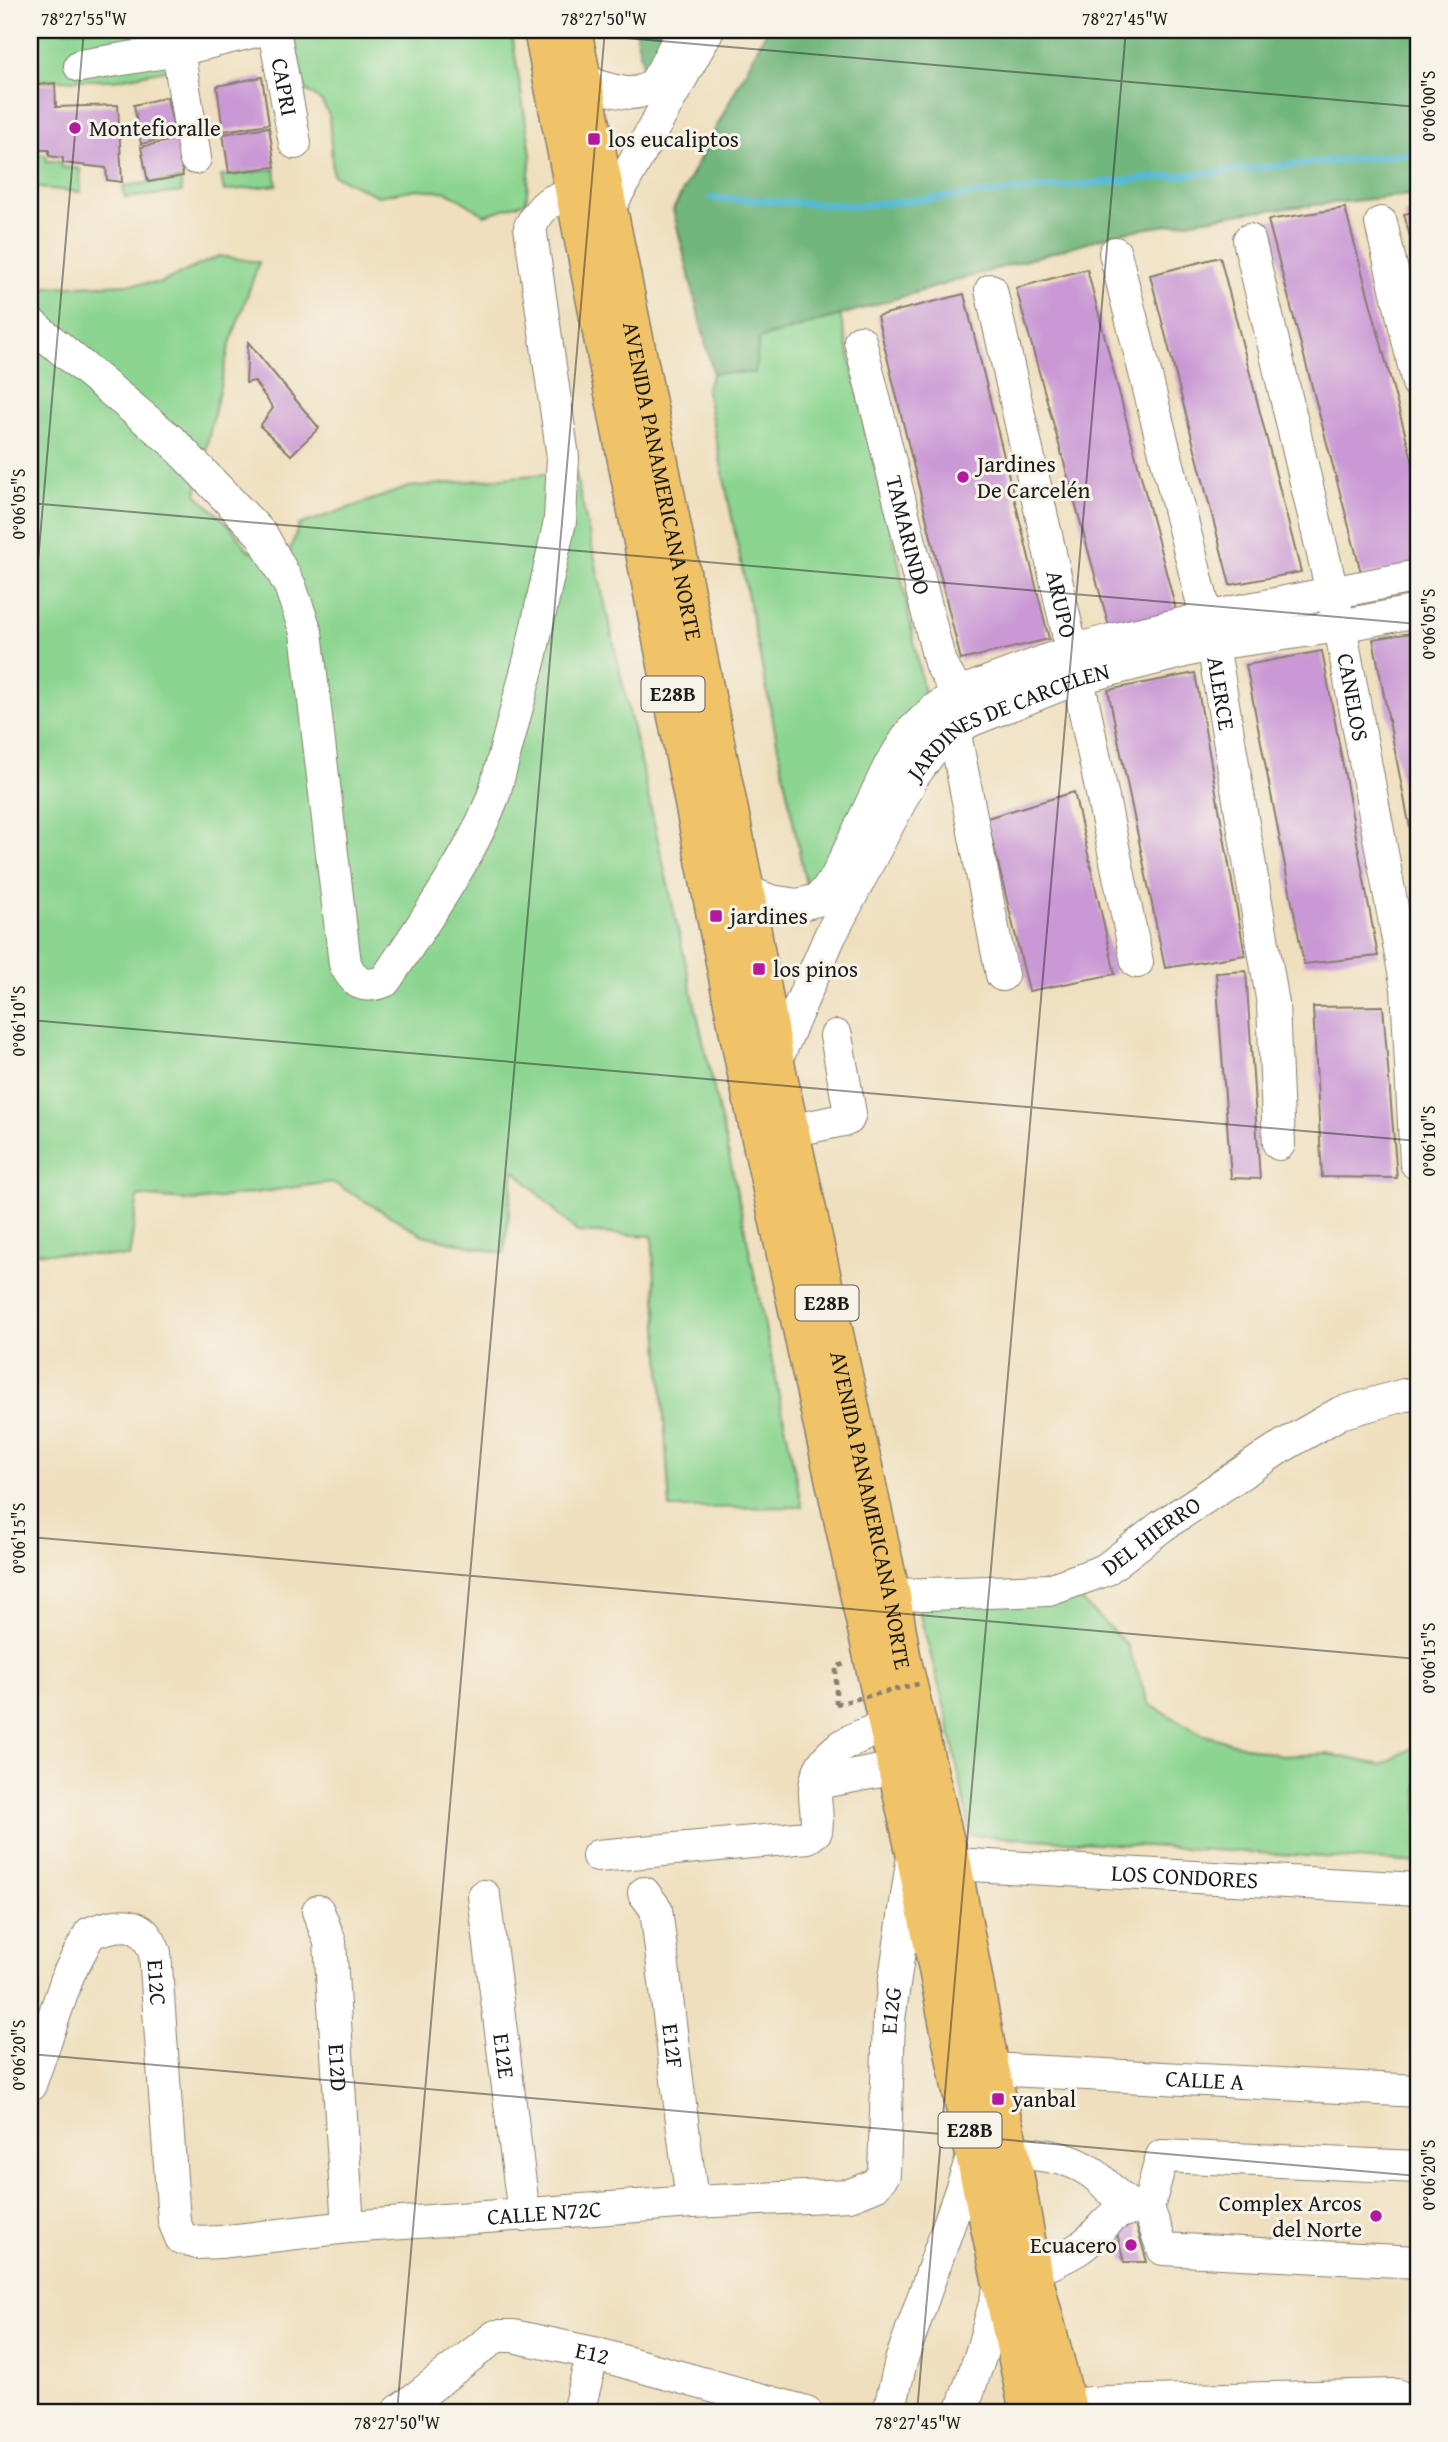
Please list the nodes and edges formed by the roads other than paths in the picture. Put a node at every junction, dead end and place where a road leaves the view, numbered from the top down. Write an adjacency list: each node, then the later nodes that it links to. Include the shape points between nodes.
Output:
1 (260, 30): 7 (street)
2 (274, 30): 10 (street, CAPRI)
3 (543, 30): 12 (main road, AVENIDA PANAMERICANA NORTE / E28B)
4 (572, 30): 9 (main road, AVENIDA PANAMERICANA NORTE / E28B)
5 (684, 30): 9 (street, via 647,89 615,91)
6 (708, 30): 12 (street)
7 (178, 50): 8 (street); 11 (street)
8 (80, 66)
9 (582, 80): 12 (main road, AVENIDA PANAMERICANA NORTE / E28B)
10 (295, 143)
11 (194, 158)
12 (592, 202): 17 (street, via 549,201 530,227 564,457 560,521 494,794 458,865 384,981 373,985 361,984 345,964 306,632 290,586 262,535 173,442); 27 (main road, AVENIDA PANAMERICANA NORTE / E28B); 36 (main road, AVENIDA PANAMERICANA NORTE / E28B, via 745,1064)
13 (1381, 223): 19 (street)
14 (1249, 240): 21 (street, CANELOS)
15 (1115, 253): 24 (street, ALERCE)
16 (991, 290): 25 (street, ARUPO)
17 (30, 323)
18 (860, 341): 26 (street, TAMARINDO, via 940,663)
19 (1418, 383)
20 (1418, 576): 21 (street, JARDINES DE CARCELEN)
21 (1333, 593): 23 (street, CANELOS); 24 (street, JARDINES DE CARCELEN)
22 (1418, 611): 23 (street, JARDINES DE CARCELEN)
23 (1340, 626): 24 (street, JARDINES DE CARCELEN); 34 (street, CANELOS, via 1407,988)
24 (1210, 631): 25 (street, JARDINES DE CARCELEN); 33 (street, ALERCE, via 1273,1004)
25 (1075, 664): 26 (street, JARDINES DE CARCELEN); 28 (street, ARUPO)
26 (962, 714): 27 (street, JARDINES DE CARCELEN, via 934,710 911,732 889,767 835,880 818,900 797,905 771,901); 29 (street, TAMARINDO); 31 (street, JARDINES DE CARCELEN, via 914,775 831,936)
27 (744, 886): 31 (main road, AVENIDA PANAMERICANA NORTE / E28B)
28 (1137, 962)
29 (1002, 975)
30 (836, 1036): 32 (street, via 848,1119)
31 (775, 1063): 32 (main road, AVENIDA PANAMERICANA NORTE / E28B)
32 (790, 1131): 36 (main road, AVENIDA PANAMERICANA NORTE / E28B)
33 (1279, 1144)
34 (1416, 1163)
35 (1418, 1394): 36 (street, DEL HIERRO, via 1340,1413 1276,1450 1105,1570 1049,1590)
36 (875, 1596): 37 (main road, AVENIDA PANAMERICANA NORTE / E28B); 42 (main road, AVENIDA PANAMERICANA NORTE / E28B, via 902,1661)
37 (888, 1726): 38 (main road, AVENIDA PANAMERICANA NORTE / E28B); 39 (street, via 839,1746)
38 (897, 1768): 39 (street); 40 (main road, AVENIDA PANAMERICANA NORTE / E28B)
39 (816, 1783): 41 (street, via 816,1831 808,1837)
40 (914, 1847): 50 (main road, AVENIDA PANAMERICANA NORTE / E28B); 52 (street, E12G, via 889,2020)
41 (598, 1856)
42 (952, 1864): 43 (street, LOS CONDORES); 47 (main road, AVENIDA PANAMERICANA NORTE / E28B)
43 (1418, 1889)
44 (644, 1893): 53 (street, E12F, via 656,1909)
45 (484, 1896): 55 (street, E12E)
46 (318, 1911): 56 (street, E12D, via 330,1942)
47 (990, 2069): 49 (street, CALLE A); 50 (main road, AVENIDA PANAMERICANA NORTE / E28B)
48 (30, 2085): 57 (street, E12C, via 69,1973 90,1933 114,1924 138,1927 150,1938 155,1953 174,2221 181,2238)
49 (1418, 2091)
50 (992, 2151): 54 (street, via 1068,2160 1092,2172 1117,2199); 59 (main road, AVENIDA PANAMERICANA NORTE / E28B); 67 (street, via 901,2361)
51 (1418, 2167): 54 (street, via 1162,2156)
52 (884, 2174): 53 (street, CALLE N72C, via 874,2185 850,2195)
53 (692, 2202): 55 (street, CALLE N72C)
54 (1141, 2207): 58 (street, via 1163,2249); 59 (street, via 1116,2212 1079,2249)
55 (524, 2215): 56 (street, CALLE N72C)
56 (348, 2227): 57 (street, CALLE N72C)
57 (197, 2243)
58 (1418, 2262)
59 (1016, 2277): 62 (main road, AVENIDA PANAMERICANA NORTE / E28B); 63 (street, via 981,2354); 68 (main road, AVENIDA PANAMERICANA NORTE / E28B)
60 (593, 2353): 64 (street, E12, via 496,2336); 65 (street); 66 (street, E12)
61 (1397, 2395): 62 (street, via 1107,2402)
62 (1067, 2409)
63 (962, 2411)
64 (398, 2412)
65 (578, 2412)
66 (806, 2412)
67 (889, 2412)
68 (1029, 2412)

